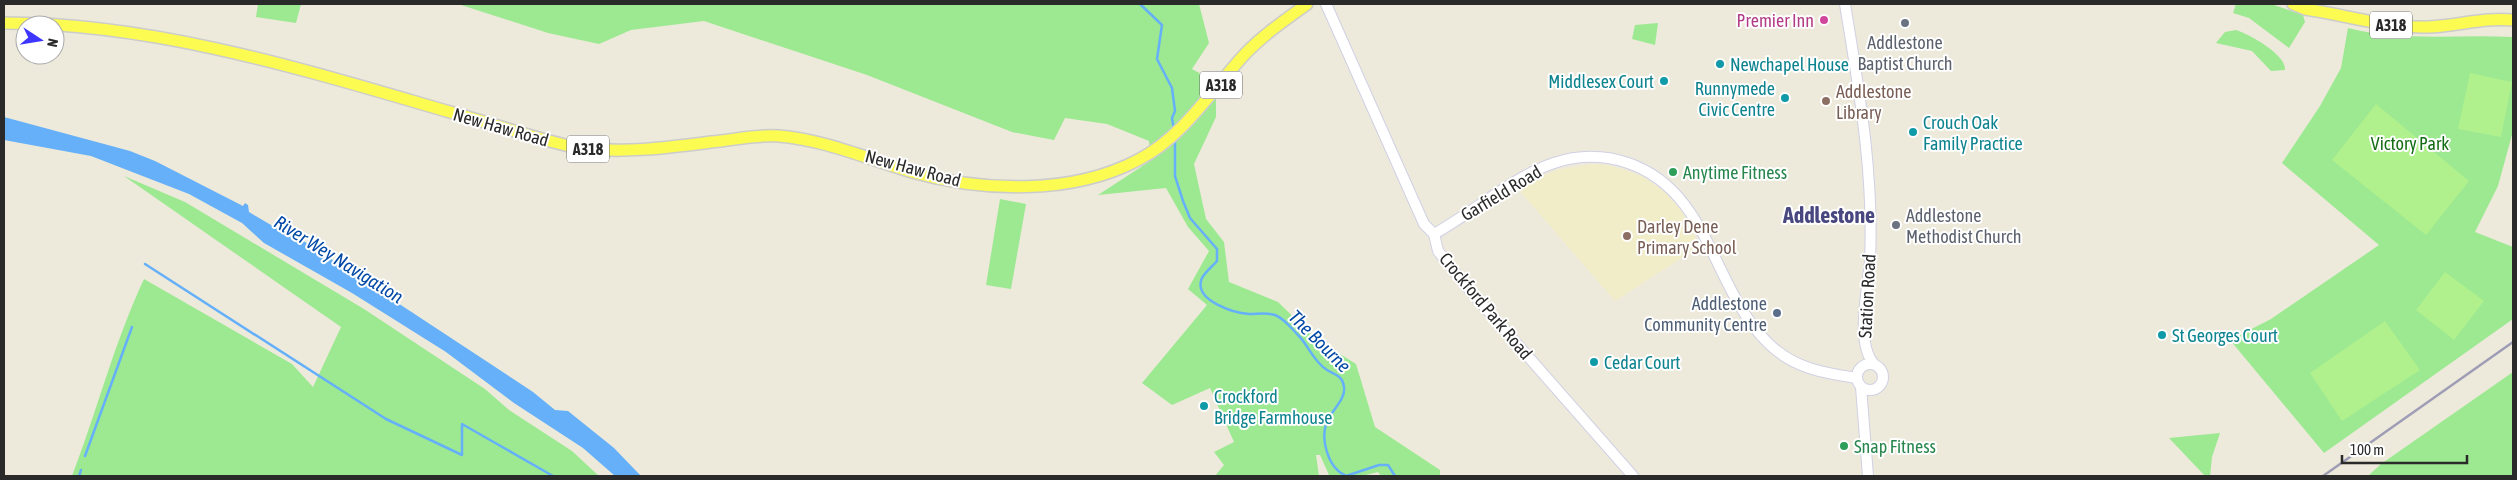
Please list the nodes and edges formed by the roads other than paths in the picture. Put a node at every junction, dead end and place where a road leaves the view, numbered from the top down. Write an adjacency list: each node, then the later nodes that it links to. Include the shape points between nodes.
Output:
1 (1307, 4): 8 (main road, New Haw Road / A318, via 1256,44 1195,114 1145,157 1120,168 1067,182 1028,186 987,185 930,176 834,146 780,136 660,148 590,150 551,142 262,59 114,31)
2 (1326, 4): 10 (street, Crockford Park Road, via 1421,218)
3 (1845, 4): 11 (street, Station Road, via 1871,186 1864,340)
4 (2293, 4): 5 (main road, A318)
5 (2310, 7): 7 (main road, A318, via 2397,26 2428,27)
6 (2513, 20): 7 (main road, A318)
7 (2470, 22): 9 (main road, A318)
8 (4, 23)
9 (2513, 26)
10 (1434, 234): 12 (street, Garfield Road, via 1544,166 1581,157 1605,157 1625,162 1657,176 1686,204 1741,306 1768,344 1804,368); 15 (street, Crockford Park Road, via 1438,251 1461,280)
11 (1868, 365): 12 (street, via 1858,372); 13 (street, via 1881,370 1883,378 1880,386)
12 (1859, 382): 13 (street); 14 (street)
13 (1872, 390): 14 (street)
14 (1864, 413): 16 (street)
15 (1633, 476)
16 (1868, 476)

